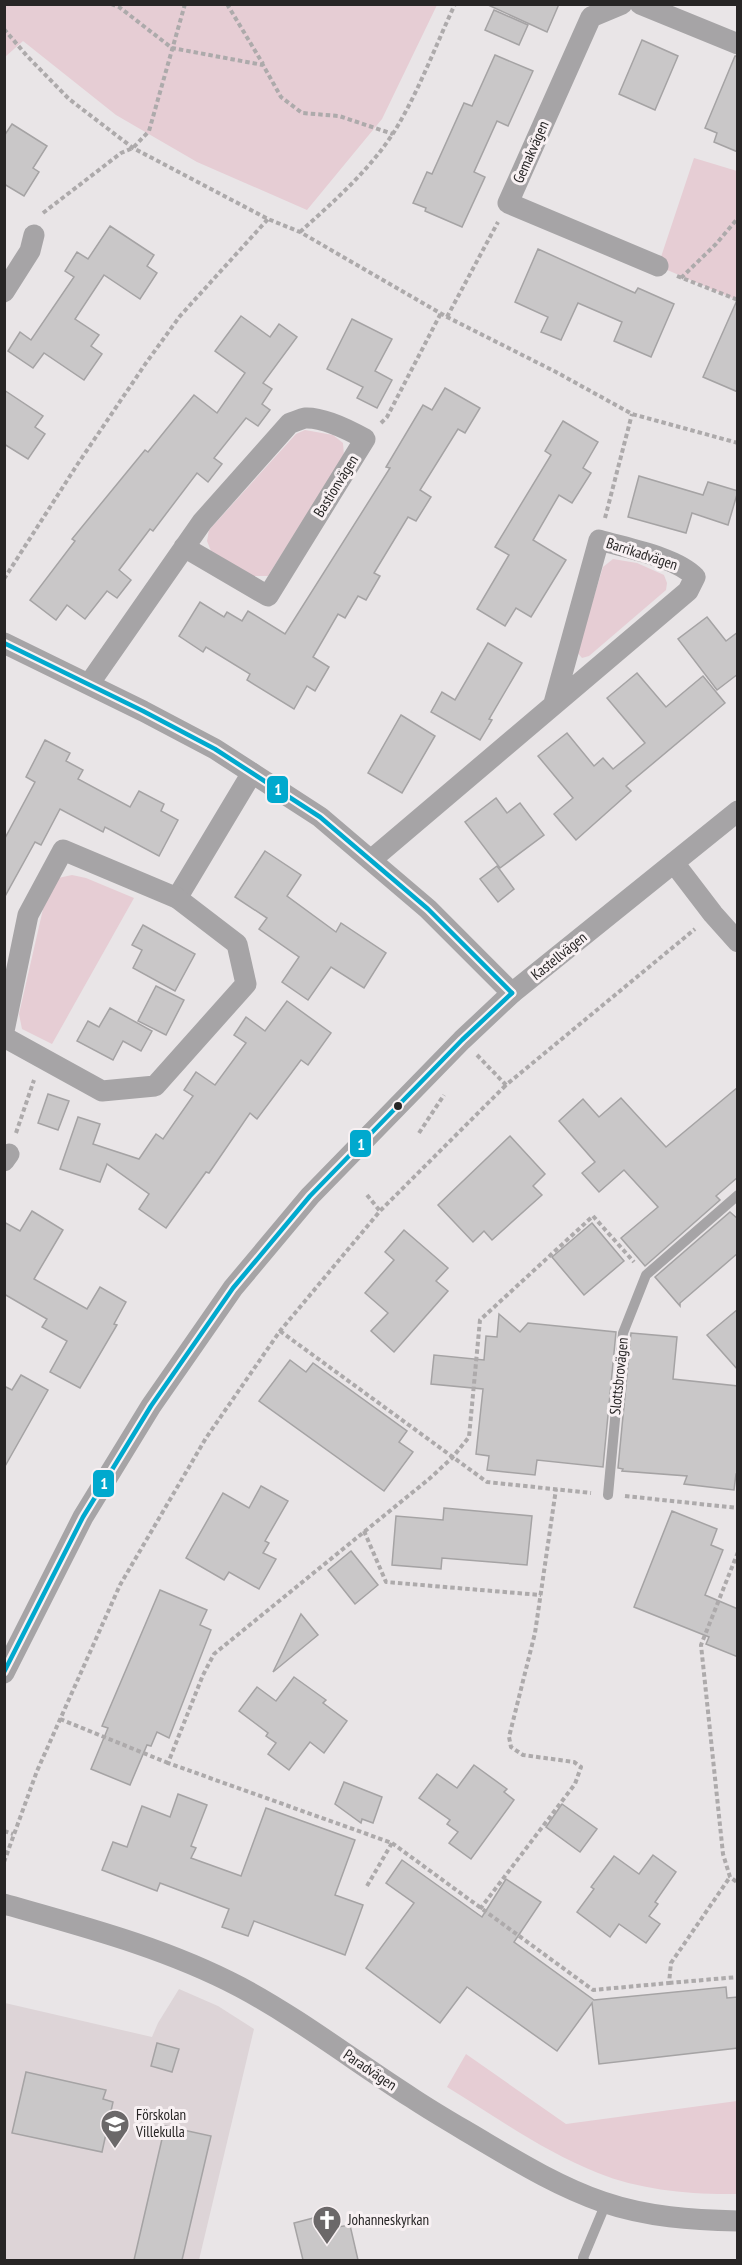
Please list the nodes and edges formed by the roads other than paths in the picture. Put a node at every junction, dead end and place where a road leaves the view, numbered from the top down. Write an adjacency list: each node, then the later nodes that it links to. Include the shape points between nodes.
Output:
1 (622, 4): 5 (street, Gemakvägen, via 591,17 508,203)
2 (640, 4): 3 (street)
3 (738, 44)
4 (34, 235): 6 (street, via 30,251)
5 (658, 266)
6 (4, 292)
7 (184, 547): 7 (street, Bastionvägen, via 290,423 304,418 344,427 365,439 268,596); 9 (street, Bastionvägen)
8 (4, 644): 9 (street)
9 (88, 684): 11 (street, via 215,749)
10 (554, 703): 10 (street, Barrikadvägen, via 688,591 695,577 681,567 599,540); 13 (street, Barrikadvägen)
11 (252, 773): 13 (street, via 320,817); 15 (street)
12 (738, 811): 14 (street, Kastellvägen)
13 (372, 860): 17 (street, via 428,909)
14 (674, 863): 16 (street); 17 (street, Kastellvägen)
15 (177, 898): 18 (street, via 63,850 28,915); 19 (street, via 237,944 246,984 155,1086 102,1091)
16 (738, 942)
17 (512, 993): 22 (street, Kastellvägen, via 310,1196 233,1288 151,1406 83,1517)
18 (4, 1031)
19 (4, 1037)
20 (738, 1195): 21 (lane, Slottsbrovägen, via 646,1275 623,1333)
21 (608, 1495)
22 (4, 1672)
23 (4, 1904): 24 (street, Paradvägen, via 172,1956 240,1987 513,2160)
24 (606, 2203): 25 (street, Paradvägen, via 690,2220); 26 (lane)
25 (738, 2221)
26 (584, 2260)

